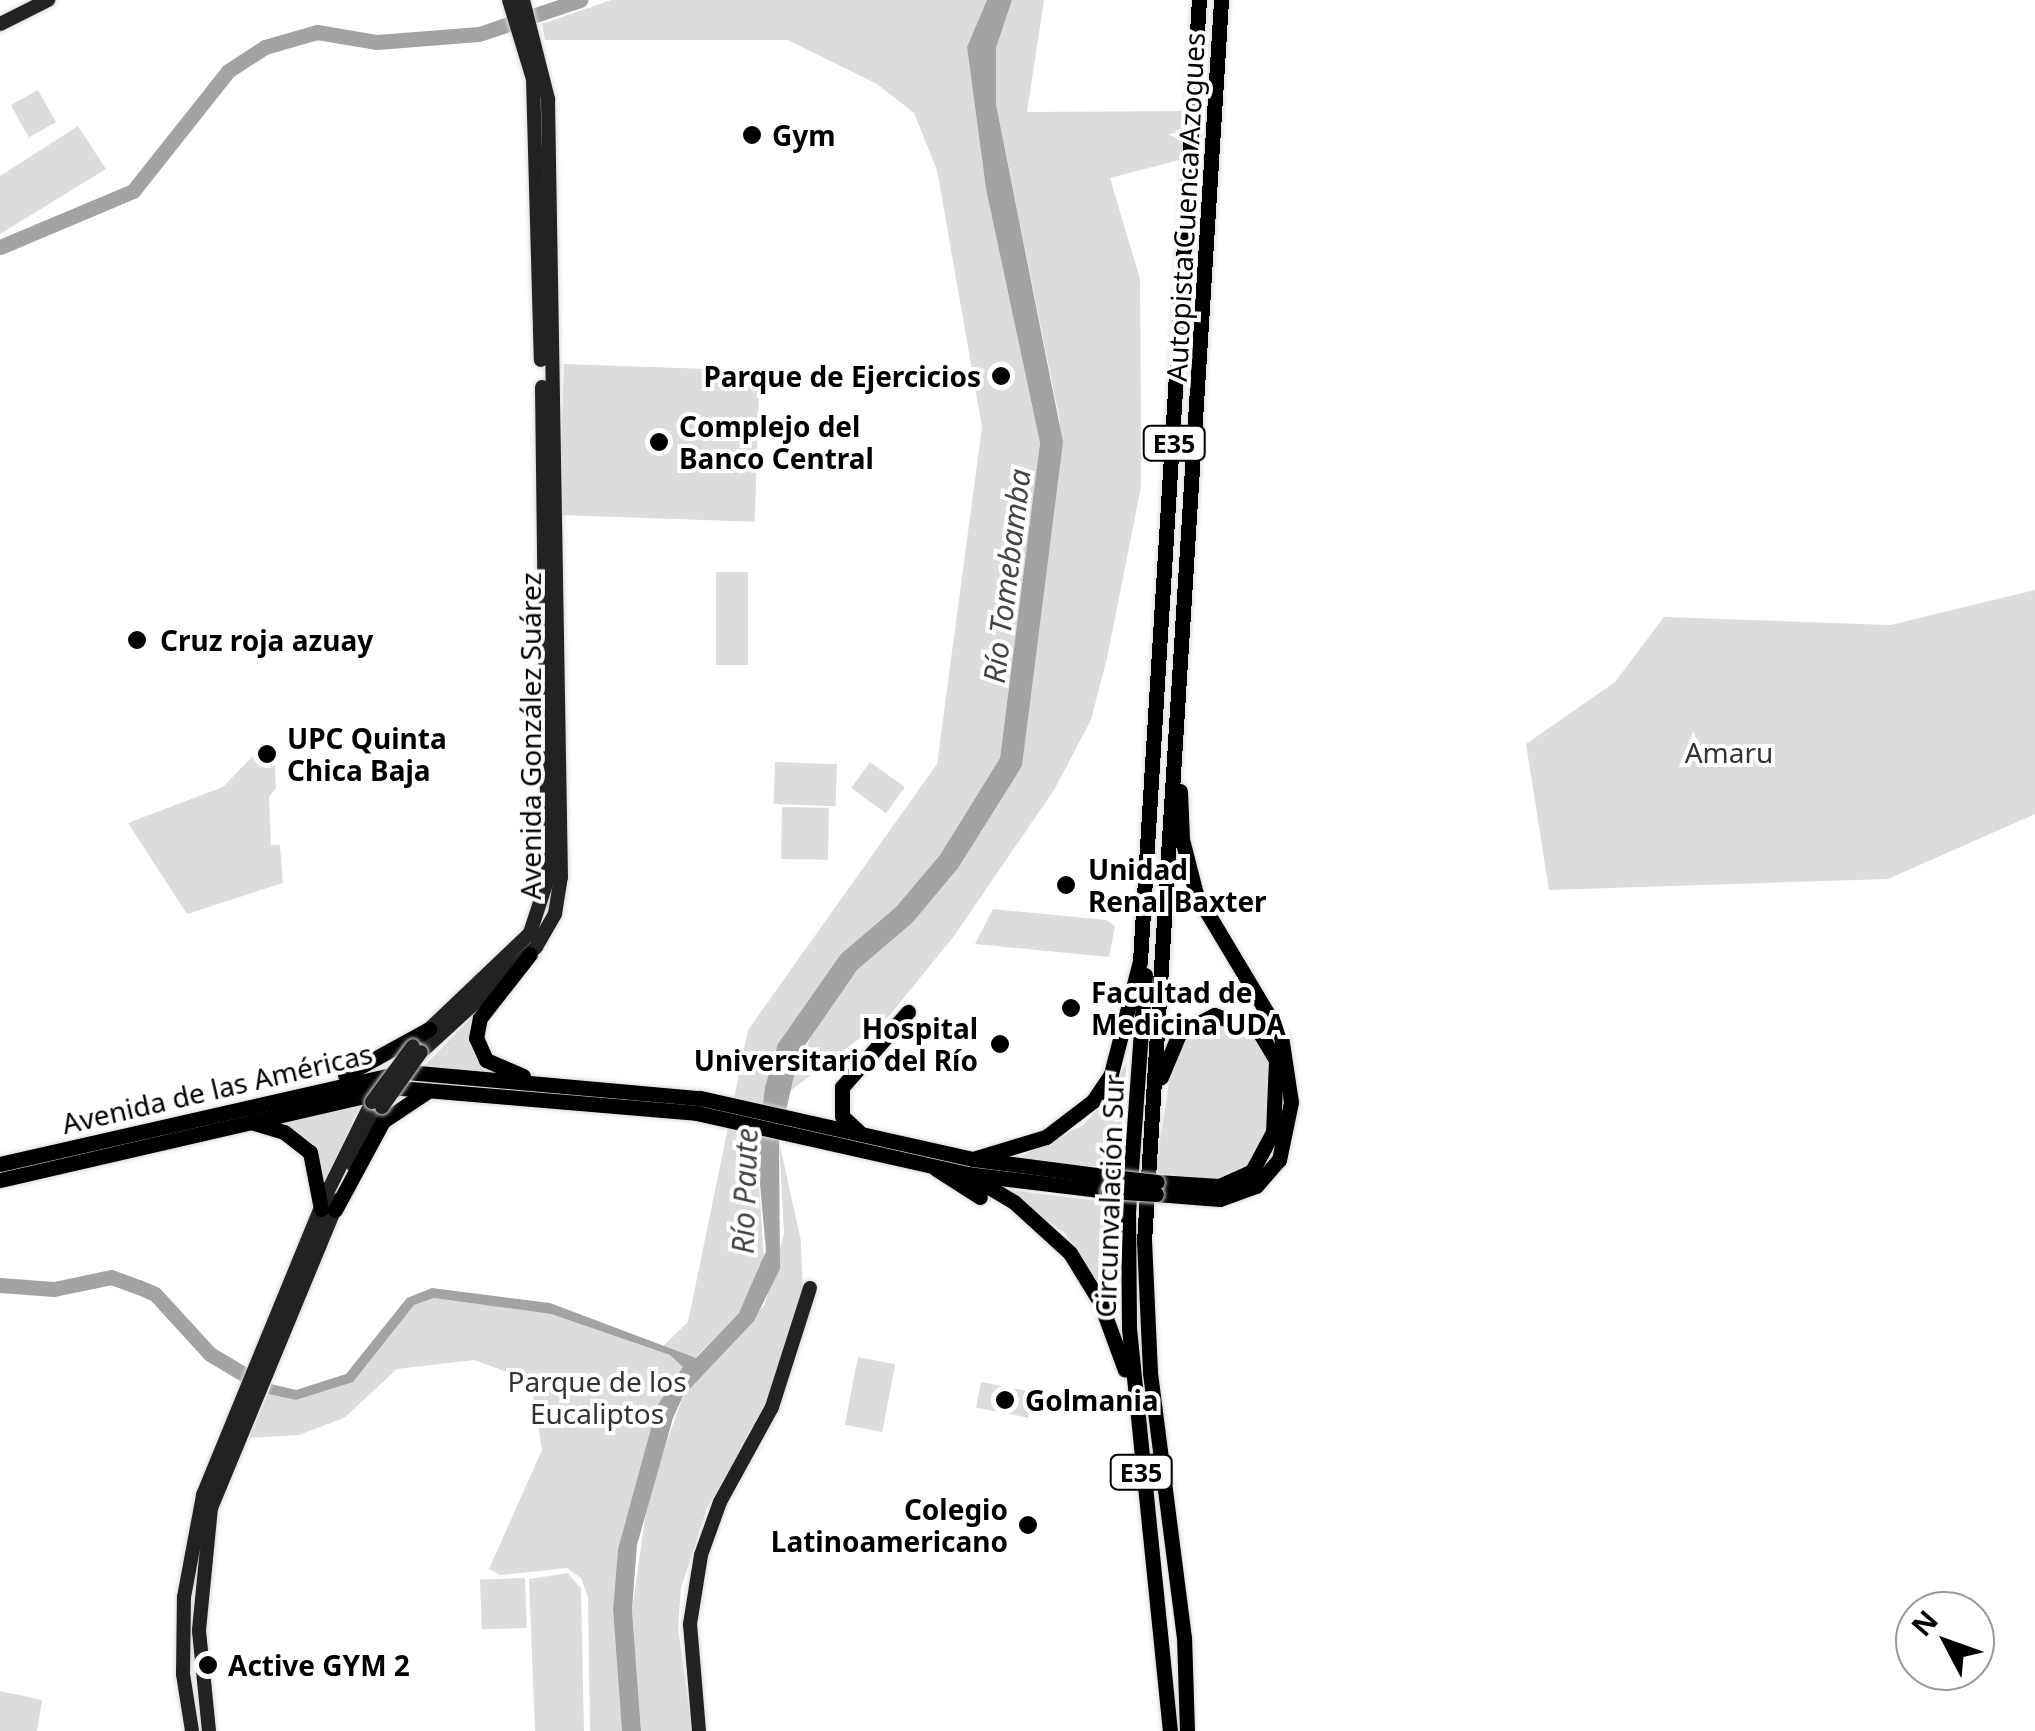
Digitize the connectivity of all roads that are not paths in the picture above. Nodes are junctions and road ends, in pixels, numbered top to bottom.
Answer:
1 (48, 0) edge
2 (509, 0) edge
3 (523, 0) edge
4 (1199, 0) edge
5 (1221, 0) edge
6 (0, 24) edge
7 (530, 40) junction
8 (1179, 741) junction
9 (530, 954) junction
10 (1140, 961) junction
11 (908, 1012) dead end
12 (1157, 1014) joint
13 (429, 1029) junction
14 (417, 1049) junction
15 (541, 1082) junction
16 (314, 1089) junction
17 (435, 1090) junction
18 (699, 1105) junction
19 (1152, 1115) junction
20 (247, 1121) junction
21 (801, 1127) junction
22 (862, 1134) junction
23 (0, 1164) edge
24 (970, 1166) junction
25 (933, 1167) junction
26 (0, 1180) edge
27 (1156, 1188) junction
28 (980, 1196) dead end
29 (328, 1209) junction
30 (810, 1288) dead end
31 (251, 1396) junction
32 (1133, 1396) junction
33 (192, 1731) edge
34 (209, 1731) edge
35 (698, 1731) edge
36 (1170, 1731) edge
37 (1187, 1731) edge

1 - 6 main road
2 - 7 main road, Avenida González Suárez
3 - 7 main road, Avenida González Suárez
4 - 10 main road, Autopista Cuenca Azogues / E35
5 - 8 main road, Autopista Cuenca Azogues / E35
7 - 9 main road, Avenida González Suárez
7 - 13 main road, Avenida González Suárez
8 - 12 main road, Autopista Cuenca Azogues / E35
8 - 27 main road
9 - 14 main road, Avenida González Suárez
9 - 15 main road
10 - 24 main road
10 - 32 main road, Circunvalación Sur / E35
11 - 22 main road
12 - 19 main road, Circunvalación Sur / E35
13 - 14 main road, Avenida González Suárez
13 - 16 main road
14 - 29 main road, Avenida González Suárez, bridge
15 - 16 main road, Avenida de las Américas
15 - 18 main road, Avenida de las Américas
16 - 23 main road, Avenida de las Américas
17 - 18 main road, Avenida de las Américas
17 - 20 main road, Avenida de las Américas
17 - 29 main road
18 - 21 main road, Avenida de las Américas
19 - 27 main road
19 - 37 main road, Circunvalación Sur / E35
20 - 26 main road, Avenida de las Américas
20 - 29 main road
21 - 22 main road, Avenida de las Américas
21 - 25 main road, Avenida de las Américas
22 - 24 main road, Avenida de las Américas
24 - 25 main road, Avenida de las Américas
24 - 27 main road, Avenida de las Américas, bridge
24 - 32 main road
25 - 28 main road
29 - 31 main road, Avenida González Suárez
30 - 35 main road
31 - 33 main road, Avenida González Suárez
31 - 34 main road, Avenida González Suárez
32 - 36 main road, Circunvalación Sur / E35

